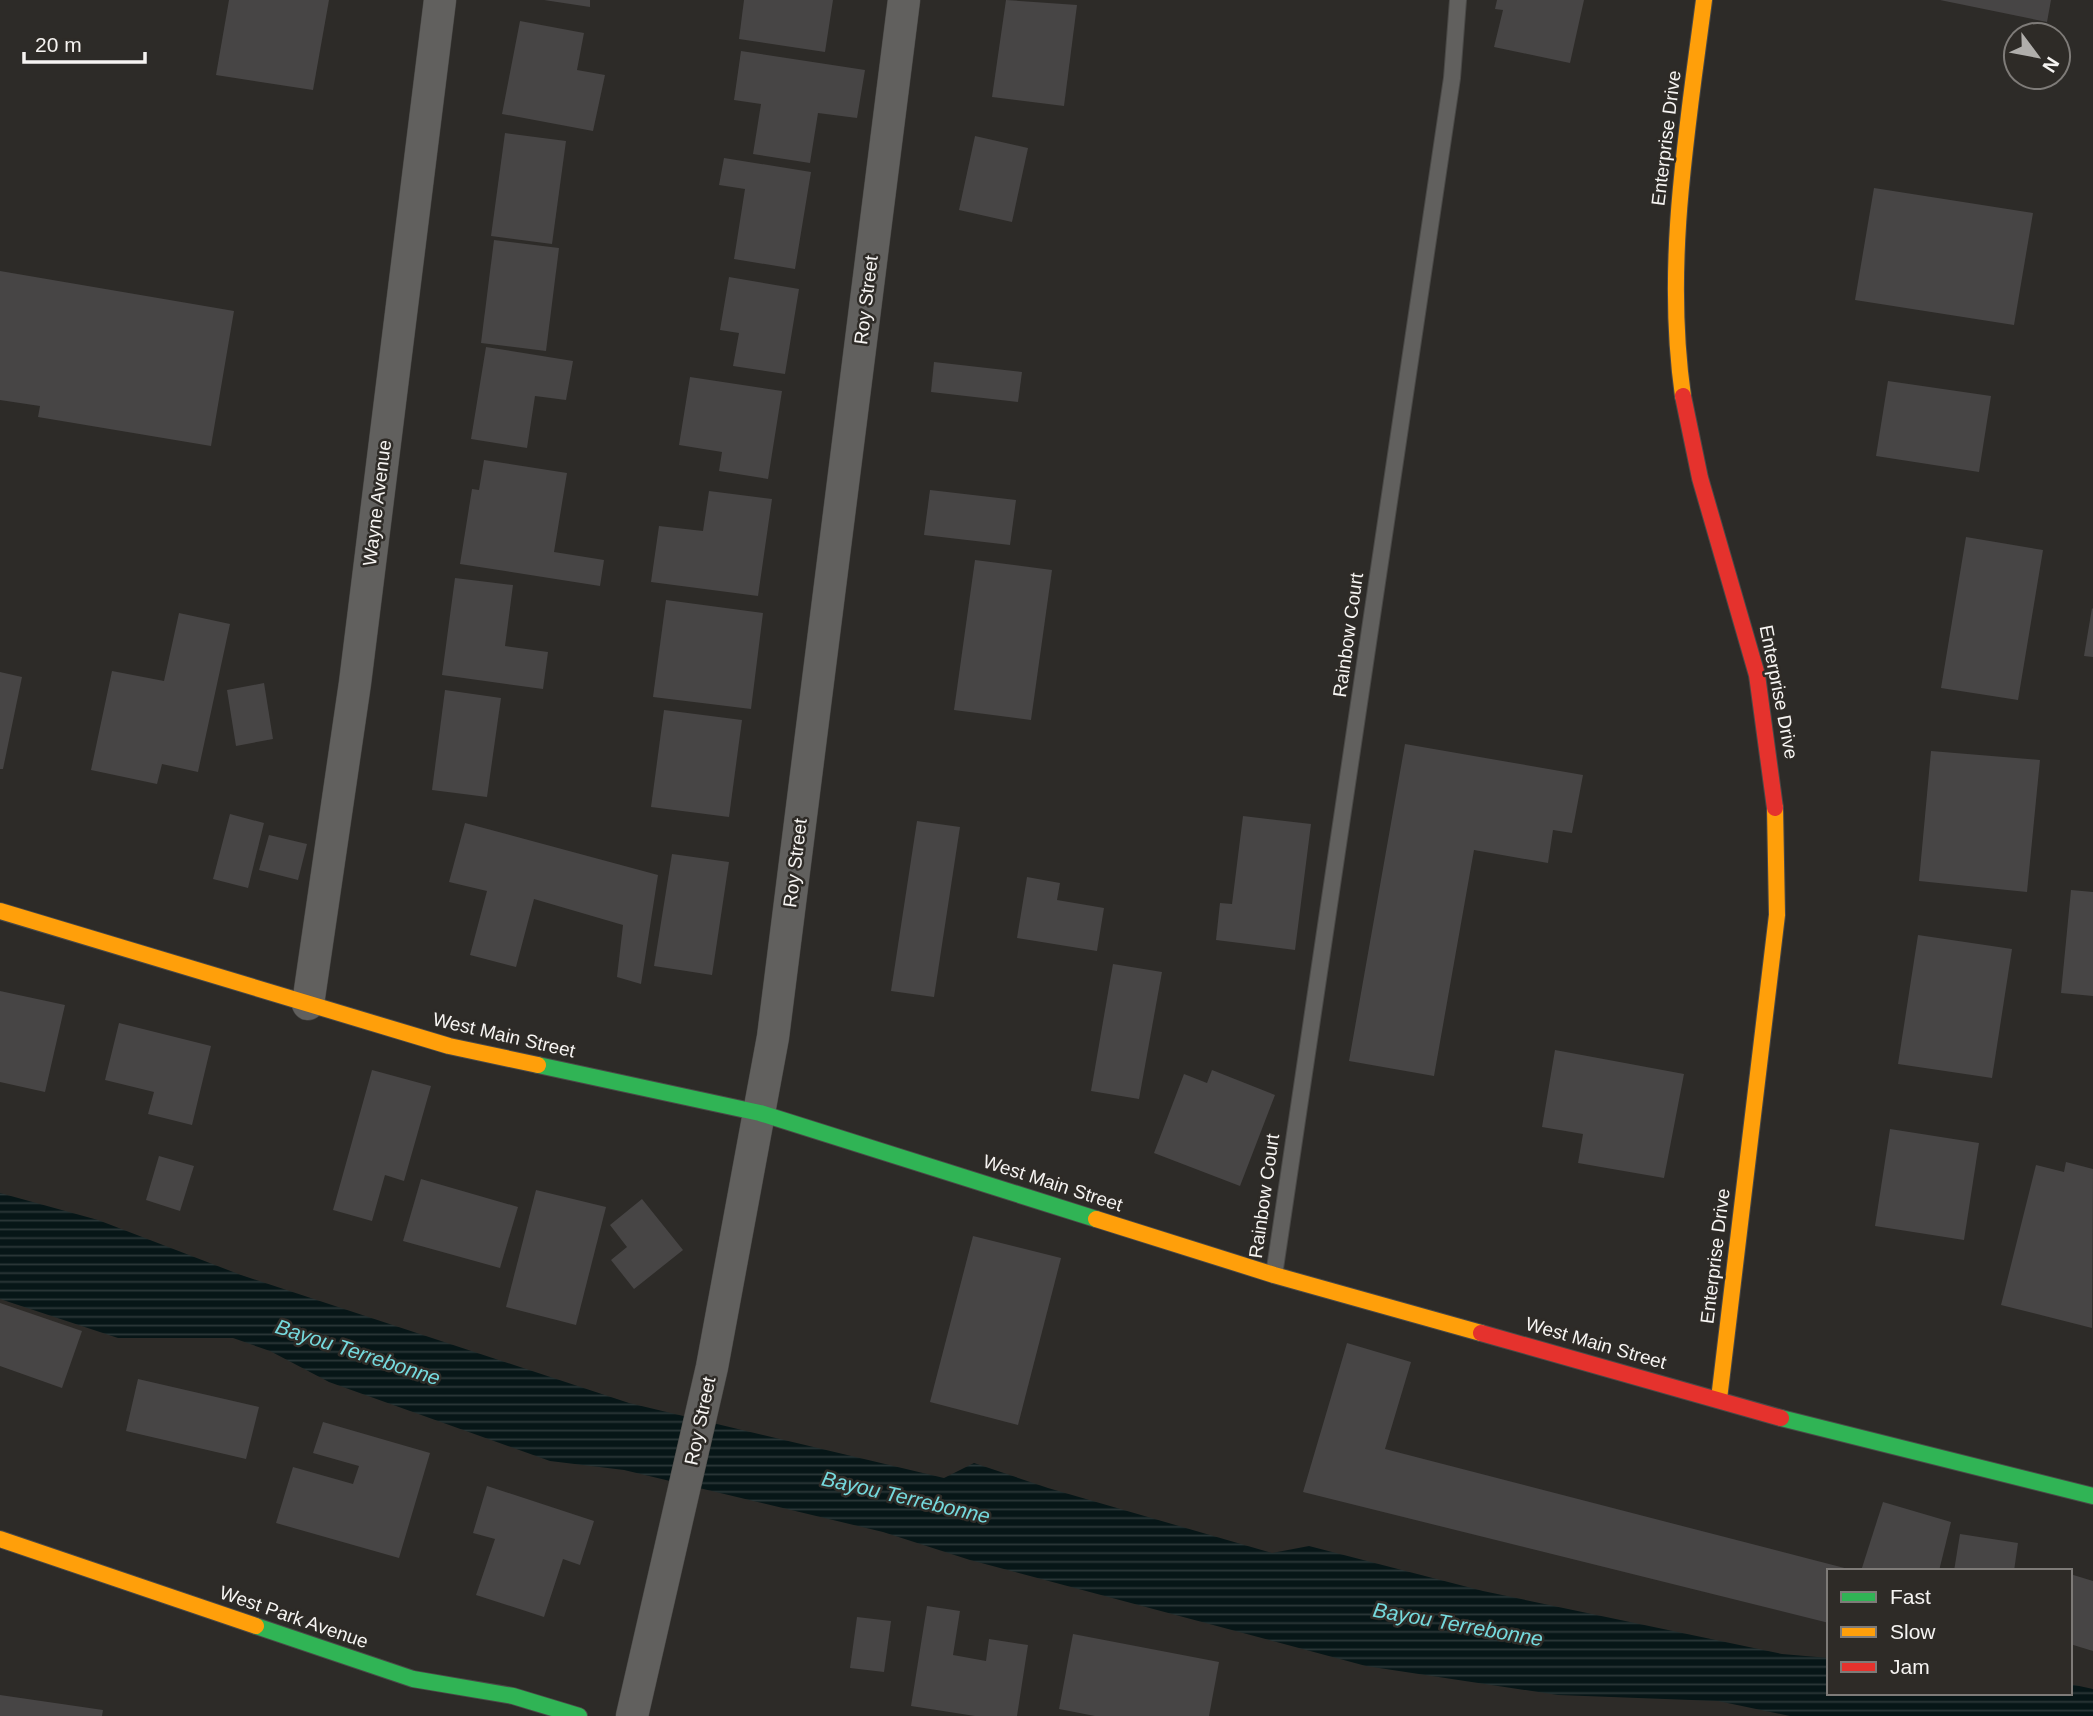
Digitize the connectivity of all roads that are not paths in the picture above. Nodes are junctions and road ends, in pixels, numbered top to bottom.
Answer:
1 (440, 0) edge
2 (904, 0) edge
3 (1458, 0) edge
4 (1704, 0) edge
5 (0, 911) edge
6 (308, 1004) junction
7 (760, 1113) junction
8 (1274, 1275) junction
9 (1719, 1399) junction
10 (2093, 1496) edge
11 (0, 1539) edge
12 (511, 1706) edge
13 (579, 1716) edge
14 (632, 1716) edge

1 - 6 street, Wayne Avenue
2 - 7 street, Roy Street
3 - 8 lane, Rainbow Court
4 - 9 main road, Enterprise Drive
5 - 6 main road, West Main Street
6 - 7 main road, West Main Street
7 - 8 main road, West Main Street
7 - 14 street, Roy Street
8 - 9 main road, West Main Street
9 - 10 main road, West Main Street
11 - 12 main road, West Park Avenue
12 - 13 main road, West Park Avenue

